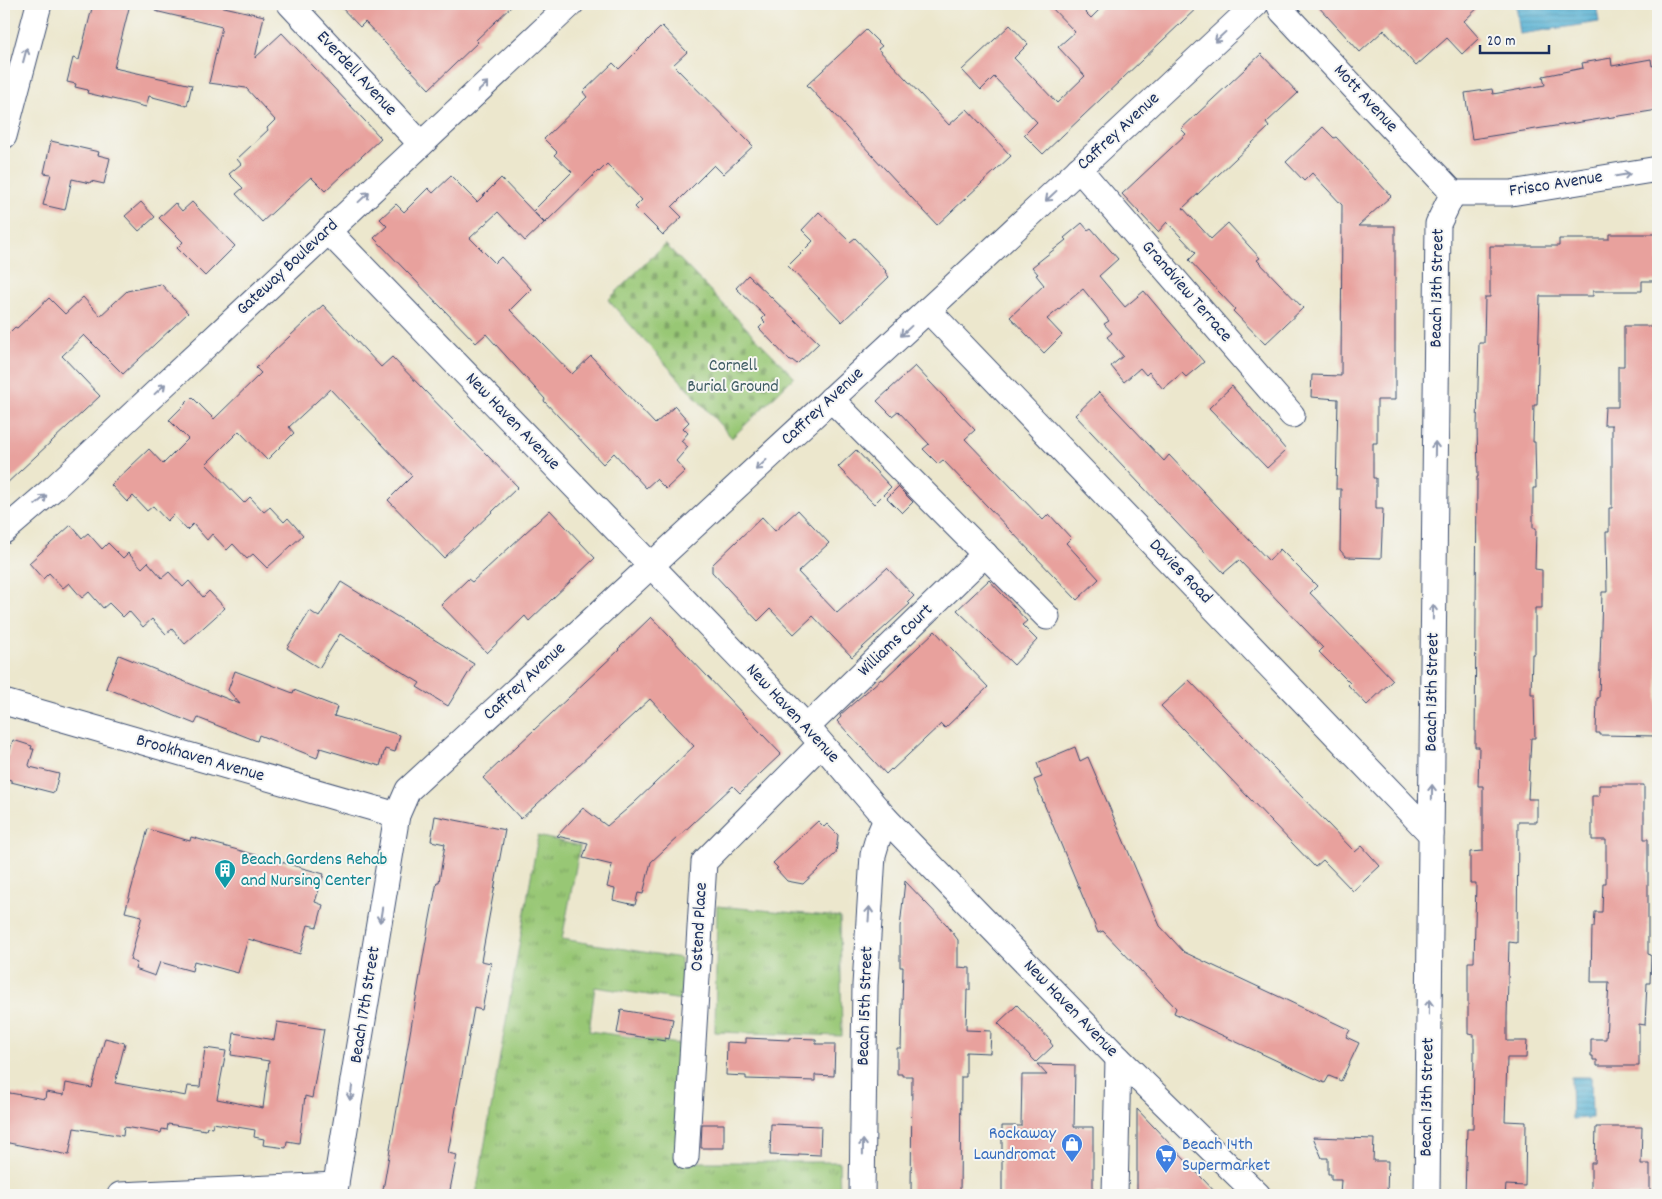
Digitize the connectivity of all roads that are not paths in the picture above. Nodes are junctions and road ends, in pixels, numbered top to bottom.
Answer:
1 (39, 4) edge
2 (290, 4) edge
3 (571, 4) edge
4 (1256, 4) edge
5 (1279, 4) edge
6 (4, 136) edge
7 (421, 144) junction
8 (1079, 169) junction
9 (1658, 169) edge
10 (1453, 193) junction
11 (328, 231) junction
12 (928, 310) junction
13 (831, 399) junction
14 (1292, 415) dead end
15 (4, 531) edge
16 (985, 554) junction
17 (651, 567) junction
18 (1047, 617) dead end
19 (4, 702) edge
20 (814, 736) junction
21 (397, 815) junction
22 (886, 819) junction
23 (1431, 834) junction
24 (1118, 1058) junction
25 (686, 1157) dead end
26 (335, 1190) edge
27 (120, 1195) edge
28 (862, 1195) edge
29 (1115, 1195) edge
30 (1258, 1195) edge
31 (1427, 1195) edge

6 -> 1 street
2 - 7 street, Everdell Avenue
7 -> 3 street, Gateway Boulevard
4 -> 8 street, Caffrey Avenue
5 - 10 street, Mott Avenue
11 -> 7 street, Gateway Boulevard
8 -> 12 street, Caffrey Avenue
8 - 14 street, Grandview Terrace
10 -> 9 street, Frisco Avenue
23 -> 10 street, Beach 13th Street
15 -> 11 street, Gateway Boulevard
11 - 17 street, New Haven Avenue
12 -> 13 street, Caffrey Avenue
12 - 23 street, Davies Road
13 - 16 street
13 -> 17 street, Caffrey Avenue
16 - 18 street
16 - 20 street, Williams Court
17 - 20 street, New Haven Avenue
17 - 21 street, Caffrey Avenue
19 - 21 street, Brookhaven Avenue
20 - 22 street, New Haven Avenue
20 - 25 street, Ostend Place
21 -> 26 street, Beach 17th Street
22 - 24 street, New Haven Avenue
28 -> 22 street, Beach 15th Street
31 -> 23 street, Beach 13th Street
24 - 29 street
24 - 30 street, New Haven Avenue
26 - 27 street

